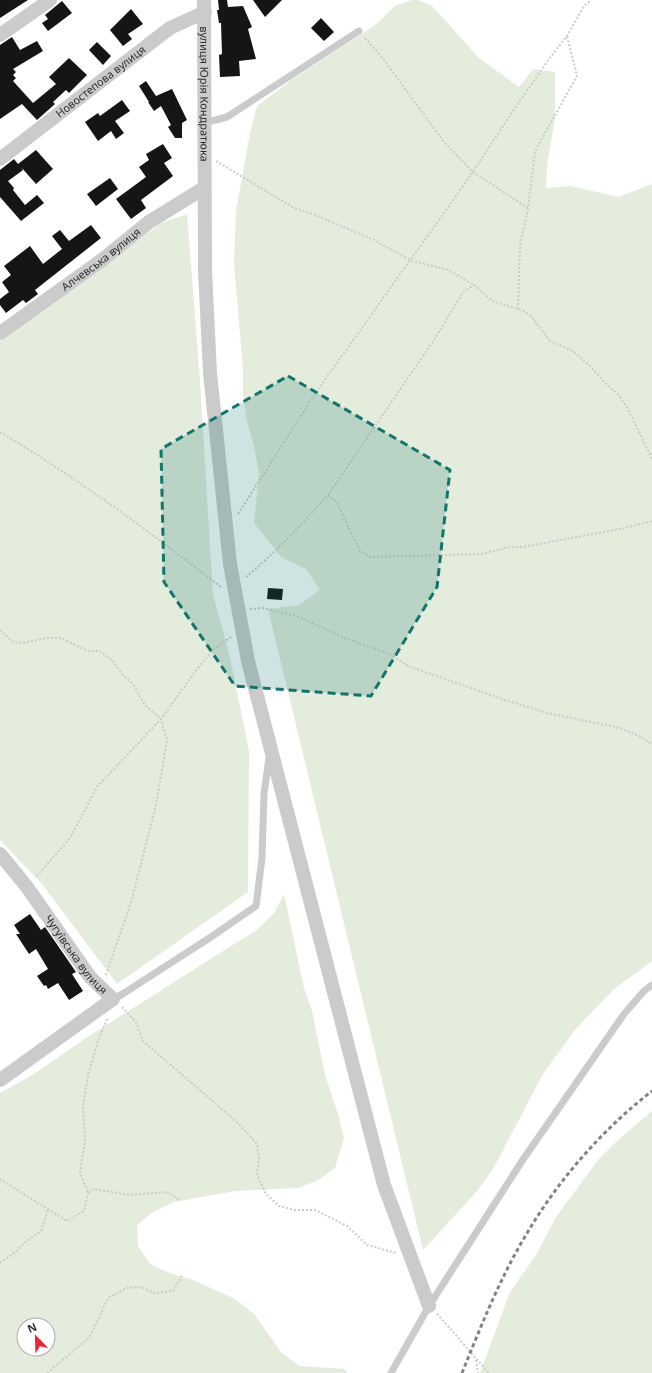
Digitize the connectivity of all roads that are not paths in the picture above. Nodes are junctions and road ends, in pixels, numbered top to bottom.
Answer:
1 (50, 0) edge
2 (204, 6) edge
3 (359, 31) road end
4 (0, 35) edge
5 (204, 124) junction
6 (0, 158) edge
7 (204, 188) junction
8 (0, 333) edge
9 (270, 750) junction
10 (0, 854) edge
11 (652, 985) edge
12 (117, 996) junction
13 (0, 1080) edge
14 (429, 1306) junction
15 (391, 1373) edge

1 - 4 street
2 - 5 street, вулиця Юрія Кондратюка
2 - 6 street, Новостепова вулиця
3 - 5 lane
5 - 7 street, вулиця Юрія Кондратюка
7 - 8 street, Алчевська вулиця
7 - 9 street, вулиця Юрія Кондратюка
9 - 12 lane
9 - 14 street, вулиця Юрія Кондратюка
10 - 12 street, Чугуївська вулиця
11 - 14 lane
12 - 13 street, Чугуївська вулиця
14 - 15 lane

